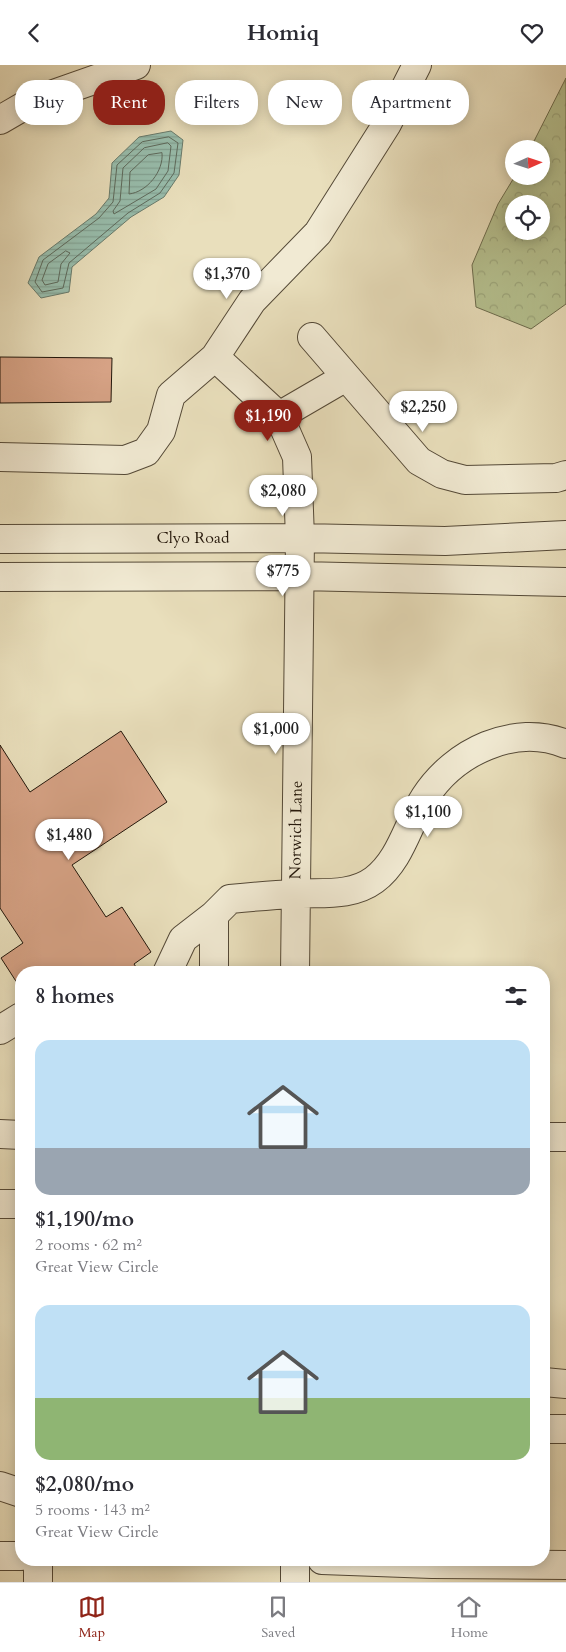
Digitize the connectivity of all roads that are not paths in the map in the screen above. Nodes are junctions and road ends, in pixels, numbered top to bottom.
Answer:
1 (136, 65) edge
2 (417, 65) edge
3 (0, 121) edge
4 (312, 337) dead end
5 (215, 357) junction
6 (346, 377) junction
7 (279, 415) junction
8 (0, 457) edge
9 (566, 475) edge
10 (566, 535) edge
11 (300, 538) junction
12 (0, 539) edge
13 (299, 576) junction
14 (0, 577) edge
15 (566, 582) edge
16 (566, 744) edge
17 (296, 893) junction
18 (214, 915) junction
19 (170, 966) edge
20 (214, 966) edge
21 (295, 966) edge
22 (15, 1021) edge
23 (0, 1030) edge
24 (0, 1135) edge
25 (15, 1135) edge
26 (550, 1137) edge
27 (566, 1137) edge
28 (0, 1204) edge
29 (15, 1204) edge
30 (550, 1383) edge
31 (566, 1384) edge
32 (550, 1429) edge
33 (566, 1429) edge
34 (0, 1487) edge
35 (15, 1491) edge
36 (0, 1556) edge
37 (15, 1556) edge
38 (550, 1565) edge
39 (566, 1565) edge
40 (38, 1566) edge
41 (295, 1566) edge
42 (395, 1566) edge
43 (532, 1566) edge
44 (432, 1569) edge
45 (38, 1582) edge
46 (295, 1582) edge

1 - 3 street
2 - 5 street
4 - 6 street
5 - 7 street
5 - 8 street
6 - 7 street
6 - 9 street
7 - 11 street, Norwich Lane
10 - 11 street, Clyo Road
11 - 12 street, Clyo Road
11 - 13 street, Norwich Lane
13 - 14 street
13 - 15 street
13 - 17 street, Norwich Lane
16 - 17 street
17 - 18 street
17 - 21 street, Norwich Lane
18 - 19 street
18 - 20 street
22 - 23 street
24 - 25 street
26 - 27 street
28 - 29 street
30 - 31 street
32 - 33 street
34 - 35 street
36 - 37 street
38 - 39 street
40 - 45 street
41 - 46 street
42 - 44 street
43 - 44 street

